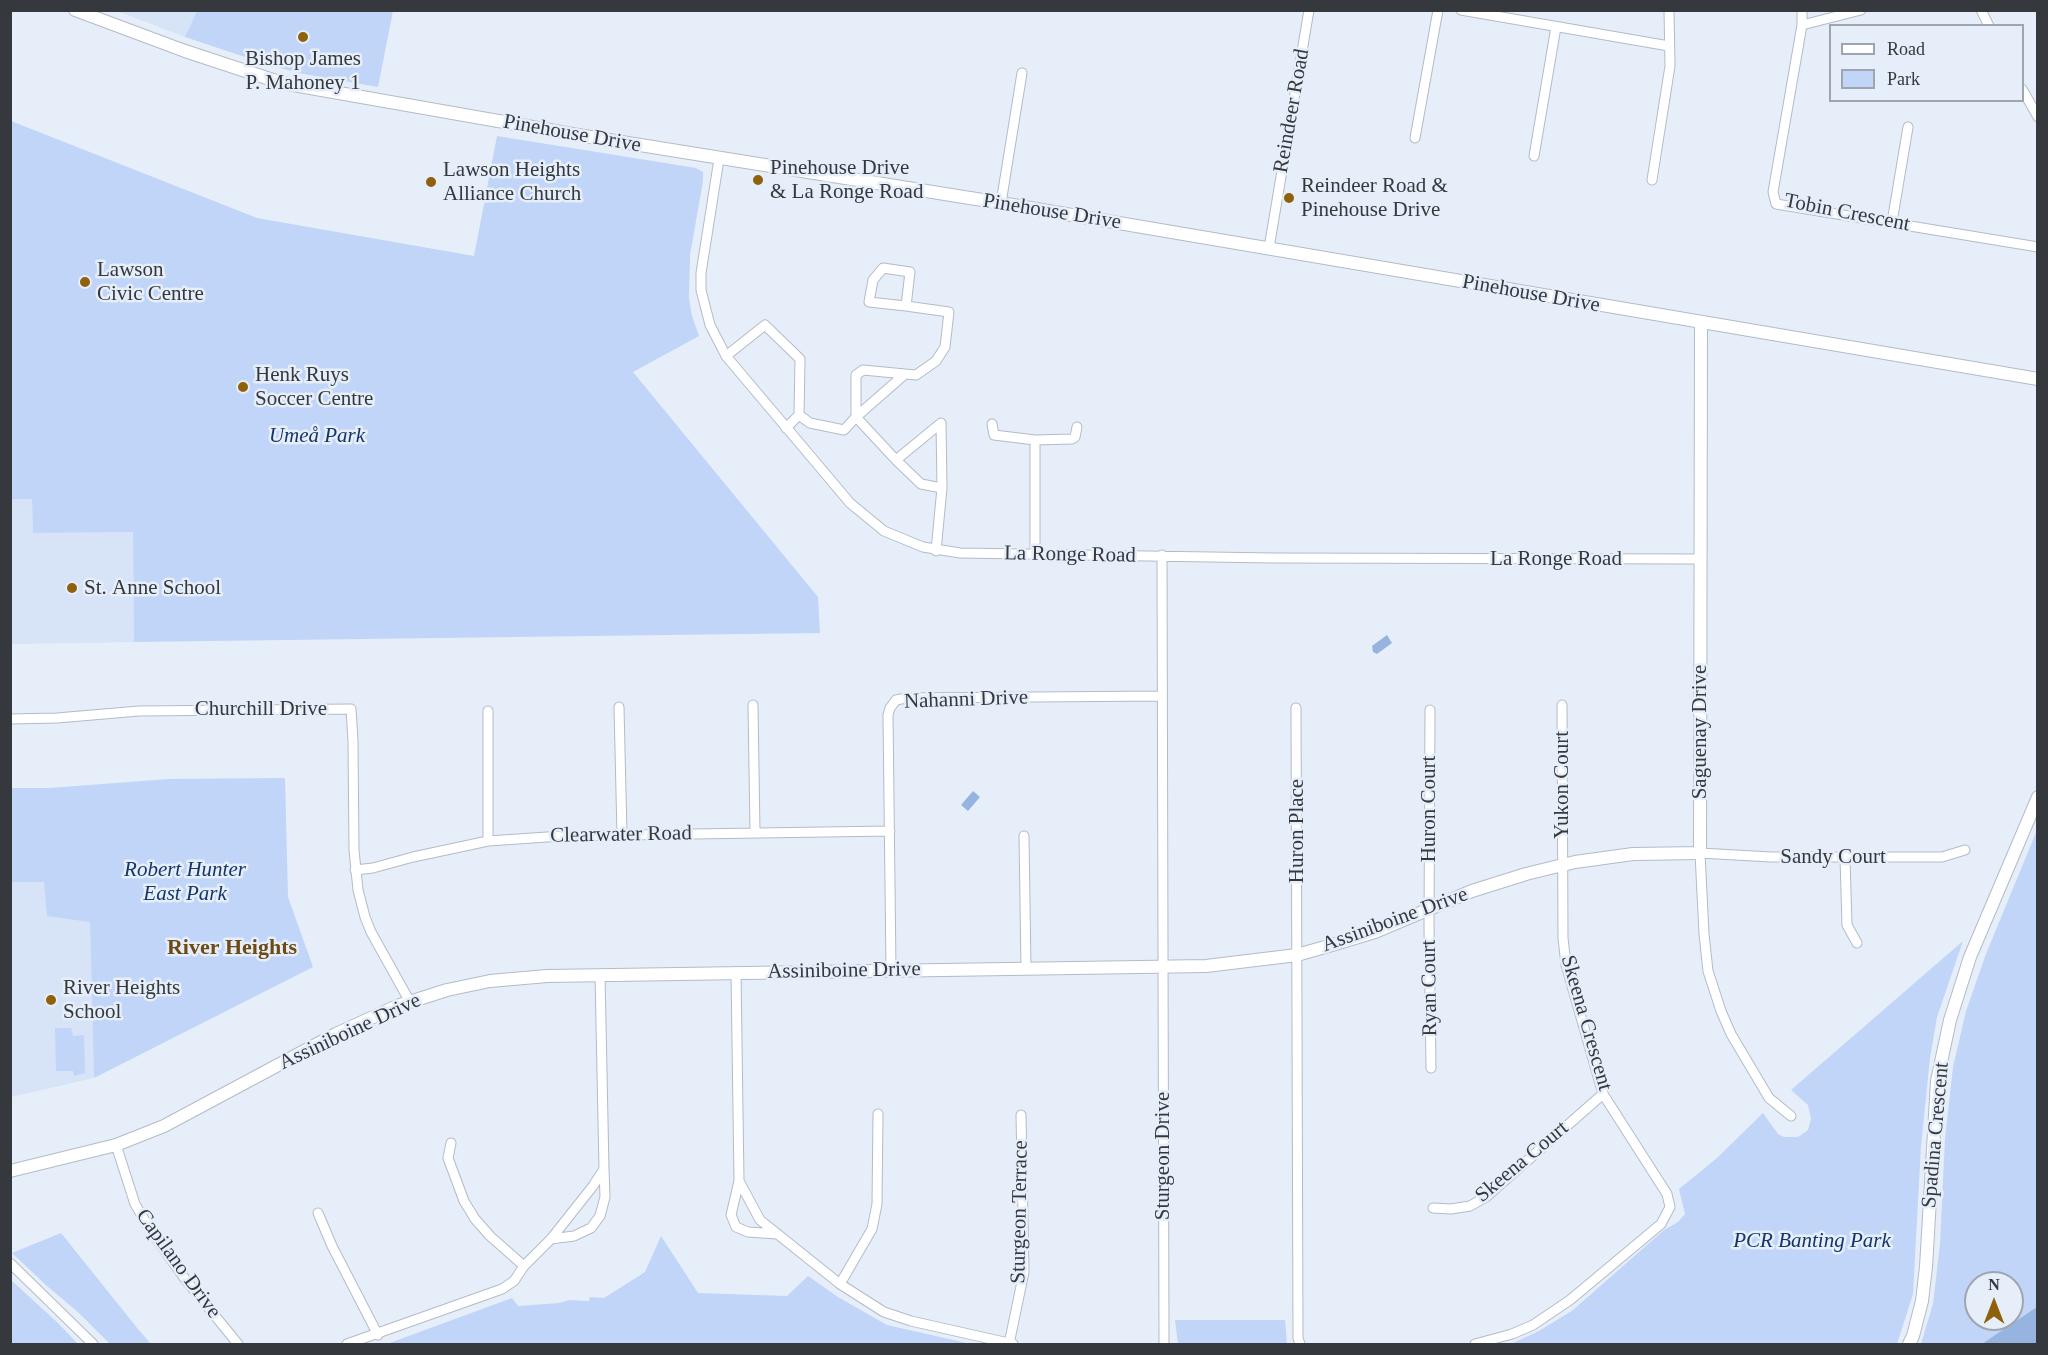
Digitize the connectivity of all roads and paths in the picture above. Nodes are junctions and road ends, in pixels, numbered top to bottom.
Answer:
1 (75, 10) edge
2 (1309, 10) edge
3 (1438, 10) edge
4 (1461, 10) edge
5 (1669, 10) edge
6 (1802, 10) edge
7 (1861, 10) edge
8 (1981, 10) edge
9 (1988, 24) edge
10 (1802, 25) junction
11 (1556, 27) junction
12 (1669, 46) junction
13 (1022, 73) dead end
14 (2024, 92) edge
15 (2037, 117) edge
16 (1908, 127) dead end
17 (1415, 138) dead end
18 (1534, 156) dead end
19 (719, 159) junction
20 (1652, 180) dead end
21 (1001, 203) junction
22 (1892, 222) junction
23 (2037, 247) edge
24 (1269, 248) junction
25 (906, 306) junction
26 (1701, 323) junction
27 (726, 356) junction
28 (905, 374) junction
29 (2037, 379) edge
30 (799, 415) junction
31 (856, 417) junction
32 (992, 424) dead end
33 (1077, 427) dead end
34 (786, 428) junction
35 (1035, 440) junction
36 (896, 460) junction
37 (942, 488) junction
38 (936, 551) junction
39 (1035, 554) junction
40 (1162, 555) junction
41 (1700, 559) junction
42 (1162, 696) junction
43 (753, 705) dead end
44 (1562, 705) dead end
45 (620, 707) dead end
46 (1296, 708) dead end
47 (1430, 710) dead end
48 (488, 711) dead end
49 (10, 719) edge
50 (2037, 797) edge
51 (890, 831) junction
52 (755, 832) junction
53 (622, 835) junction
54 (1024, 836) dead end
55 (488, 841) junction
56 (1965, 850) dead end
57 (1700, 853) junction
58 (1845, 858) junction
59 (1563, 865) junction
60 (355, 870) junction
61 (1429, 909) junction
62 (1857, 943) dead end
63 (1297, 955) junction
64 (1163, 967) junction
65 (1026, 968) junction
66 (891, 970) junction
67 (736, 972) junction
68 (600, 975) junction
69 (410, 1002) junction
70 (1431, 1068) dead end
71 (1604, 1094) junction
72 (878, 1114) dead end
73 (1021, 1114) dead end
74 (1791, 1116) dead end
75 (451, 1143) dead end
76 (116, 1145) junction
77 (604, 1169) junction
78 (10, 1171) edge
79 (739, 1181) junction
80 (1433, 1208) dead end
81 (318, 1213) dead end
82 (777, 1234) junction
83 (551, 1239) junction
84 (10, 1263) edge
85 (524, 1266) junction
86 (840, 1284) junction
87 (378, 1335) junction
88 (93, 1344) edge
89 (238, 1344) edge
90 (347, 1344) edge
91 (1011, 1344) edge
92 (1164, 1344) edge
93 (1300, 1344) edge
94 (1475, 1344) edge
95 (1909, 1344) edge

1 - 19 street, Pinehouse Drive
2 - 24 street, Reindeer Road
3 - 17 street
4 - 11 street
5 - 12 street
6 - 10 street, Tobin Crescent
7 - 10 street
8 - 9 street
10 - 22 street, Tobin Crescent
11 - 12 street
11 - 18 street
12 - 20 street
13 - 21 street
14 - 15 street
16 - 22 street
19 - 21 street, Pinehouse Drive
19 - 27 street, La Ronge Road
21 - 24 street, Pinehouse Drive
22 - 23 street, Tobin Crescent
24 - 26 street, Pinehouse Drive
25 - 25 street
25 - 28 street
26 - 29 street, Pinehouse Drive
26 - 41 street, Saguenay Drive
27 - 30 street
27 - 34 street, La Ronge Road
28 - 31 street
28 - 31 street
30 - 31 street
30 - 34 street
31 - 36 street
32 - 35 street
33 - 35 street
34 - 38 street, La Ronge Road
35 - 39 street
36 - 37 street
36 - 37 street
37 - 38 street
38 - 39 street, La Ronge Road
39 - 40 street, La Ronge Road
40 - 41 street, La Ronge Road
40 - 42 street
41 - 57 street, Saguenay Drive
42 - 51 street, Nahanni Drive
42 - 64 street
43 - 52 street
44 - 59 street, Yukon Court
45 - 53 street
46 - 63 street, Huron Place
47 - 61 street, Huron Court
48 - 55 street
49 - 60 street, Churchill Drive
50 - 95 street, Spadina Crescent
51 - 52 street, Clearwater Road
51 - 66 street, Nahanni Drive
52 - 53 street, Clearwater Road
53 - 55 street, Clearwater Road
54 - 65 street
55 - 60 street, Clearwater Road
56 - 58 street, Sandy Court
57 - 58 street, Sandy Court
57 - 59 street, Assiniboine Drive
57 - 74 street, Saguenay Drive
58 - 62 street
59 - 61 street, Assiniboine Drive
59 - 71 street, Skeena Crescent
60 - 69 street, Churchill Drive
61 - 63 street, Assiniboine Drive
61 - 70 street, Ryan Court
63 - 64 street, Assiniboine Drive
63 - 93 street
64 - 65 street, Assiniboine Drive
64 - 92 street, Sturgeon Drive
65 - 66 street, Assiniboine Drive
66 - 67 street, Assiniboine Drive
67 - 68 street, Assiniboine Drive
67 - 79 street
68 - 69 street, Assiniboine Drive
68 - 77 street
69 - 76 street, Assiniboine Drive
71 - 80 street, Skeena Court
71 - 94 street, Skeena Crescent
72 - 86 street
73 - 91 street, Sturgeon Terrace
75 - 85 street
76 - 78 street, Assiniboine Drive
76 - 89 street, Capilano Drive
77 - 83 street
77 - 83 street
79 - 82 street
79 - 82 street
81 - 87 street
82 - 86 street
83 - 85 street
84 - 88 street
85 - 87 street
86 - 91 street
87 - 90 street

